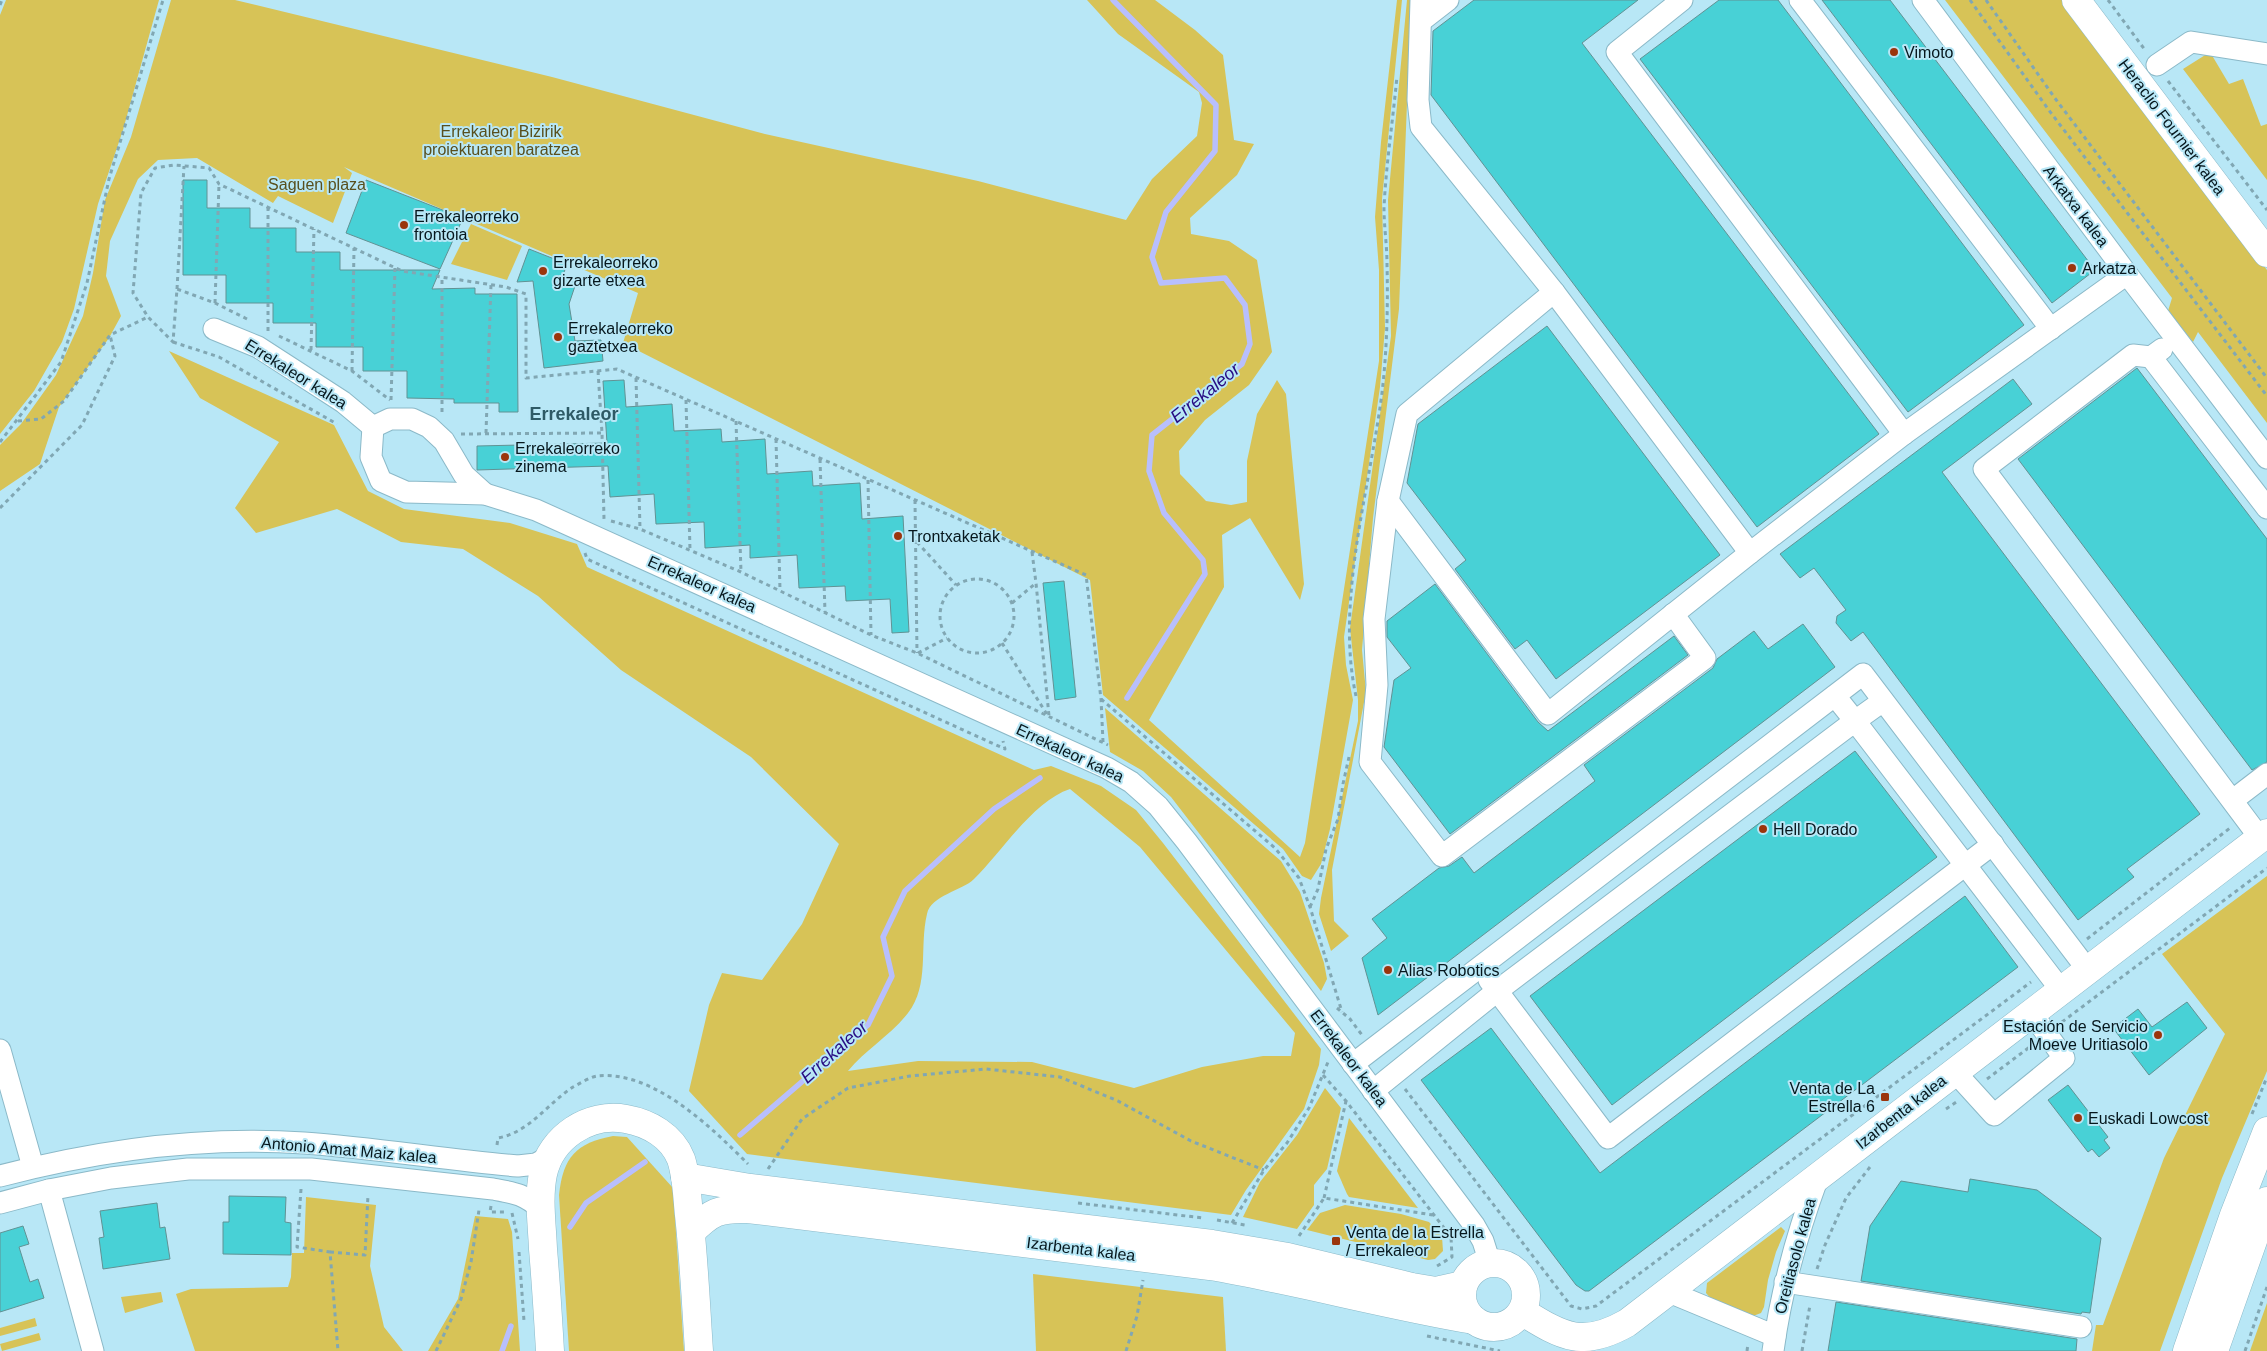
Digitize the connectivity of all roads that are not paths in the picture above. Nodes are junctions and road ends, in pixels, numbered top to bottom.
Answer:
1 (1421, 0) edge
2 (1448, 0) edge
3 (1682, 0) edge
4 (1800, 0) edge
5 (1923, 0) edge
6 (2076, 0) edge
7 (1421, 21) junction
8 (2267, 54) edge
9 (2157, 65) road end
10 (2267, 253) edge
11 (2127, 274) junction
12 (1554, 292) junction
13 (2051, 329) junction
14 (214, 330) dead end
15 (2176, 338) junction
16 (2150, 357) junction
17 (373, 427) junction
18 (1904, 434) junction
19 (2267, 458) edge
20 (485, 494) junction
21 (1388, 501) junction
22 (2267, 508) edge
23 (1750, 553) junction
24 (1673, 614) junction
25 (1835, 696) junction
26 (1883, 701) junction
27 (1855, 722) junction
28 (2267, 774) edge
29 (2251, 822) edge
30 (1993, 844) junction
31 (1965, 864) junction
32 (2080, 960) junction
33 (1478, 968) junction
34 (2054, 980) junction
35 (1498, 991) junction
36 (2031, 1012) junction
37 (0, 1050) edge
38 (1353, 1064) junction
39 (1954, 1071) junction
40 (1374, 1091) junction
41 (2267, 1131) edge
42 (549, 1157) junction
43 (32, 1168) junction
44 (0, 1176) edge
45 (685, 1177) junction
46 (1818, 1177) junction
47 (48, 1190) junction
48 (2267, 1201) edge
49 (0, 1203) edge
50 (541, 1209) junction
51 (691, 1232) junction
52 (1490, 1263) junction
53 (1785, 1282) junction
54 (1463, 1285) junction
55 (1669, 1292) junction
56 (1523, 1312) junction
57 (1474, 1320) junction
58 (2081, 1326) dead end
59 (1774, 1343) edge
60 (93, 1351) edge
61 (550, 1351) edge
62 (699, 1351) edge
63 (2187, 1351) edge
64 (2214, 1351) edge

1 - 7 street
2 - 7 street
3 - 18 street
4 - 13 street
5 - 11 street, Arkatxa kalea
6 - 10 main road, Heraclio Fournier kalea
7 - 12 street
8 - 9 street
11 - 13 street
11 - 15 street, Arkatxa kalea
12 - 21 street
12 - 23 street
13 - 18 street
14 - 17 street, Errekaleor kalea
15 - 16 street
15 - 19 street, Arkatxa kalea
16 - 22 street
16 - 29 street
17 - 20 street, Errekaleor kalea
17 - 20 street, Errekaleor kalea
18 - 23 street
20 - 38 street, Errekaleor kalea
21 - 24 street
21 - 24 street
23 - 24 street
25 - 26 street
25 - 27 street
25 - 33 street
26 - 27 street
26 - 30 street
27 - 31 street
27 - 35 street
28 - 29 street
29 - 32 main road, Izarbenta kalea
30 - 31 street
30 - 32 street
31 - 34 street
31 - 35 street
32 - 34 main road, Izarbenta kalea
33 - 35 street
33 - 38 street
34 - 36 main road, Izarbenta kalea
35 - 40 street
36 - 39 main road, Izarbenta kalea
36 - 39 street
37 - 43 street
38 - 40 street, Errekaleor kalea
39 - 46 main road, Izarbenta kalea
40 - 52 street, Errekaleor kalea
41 - 63 main road
42 - 43 street, Antonio Amat Maiz kalea
42 - 45 main road
42 - 50 main road
43 - 44 street, Antonio Amat Maiz kalea
45 - 51 main road
45 - 54 main road, Izarbenta kalea
46 - 53 street, Oreitiasolo kalea
46 - 55 main road, Izarbenta kalea
47 - 49 street, Antonio Amat Maiz kalea
47 - 50 street, Antonio Amat Maiz kalea
47 - 60 street
48 - 64 main road
50 - 61 main road
51 - 57 main road, Izarbenta kalea
51 - 62 main road
52 - 54 main road
52 - 56 main road
53 - 58 street
53 - 59 street, Oreitiasolo kalea
54 - 57 main road
55 - 56 main road, Izarbenta kalea
55 - 59 street, Oreitiasolo kalea
56 - 57 main road

